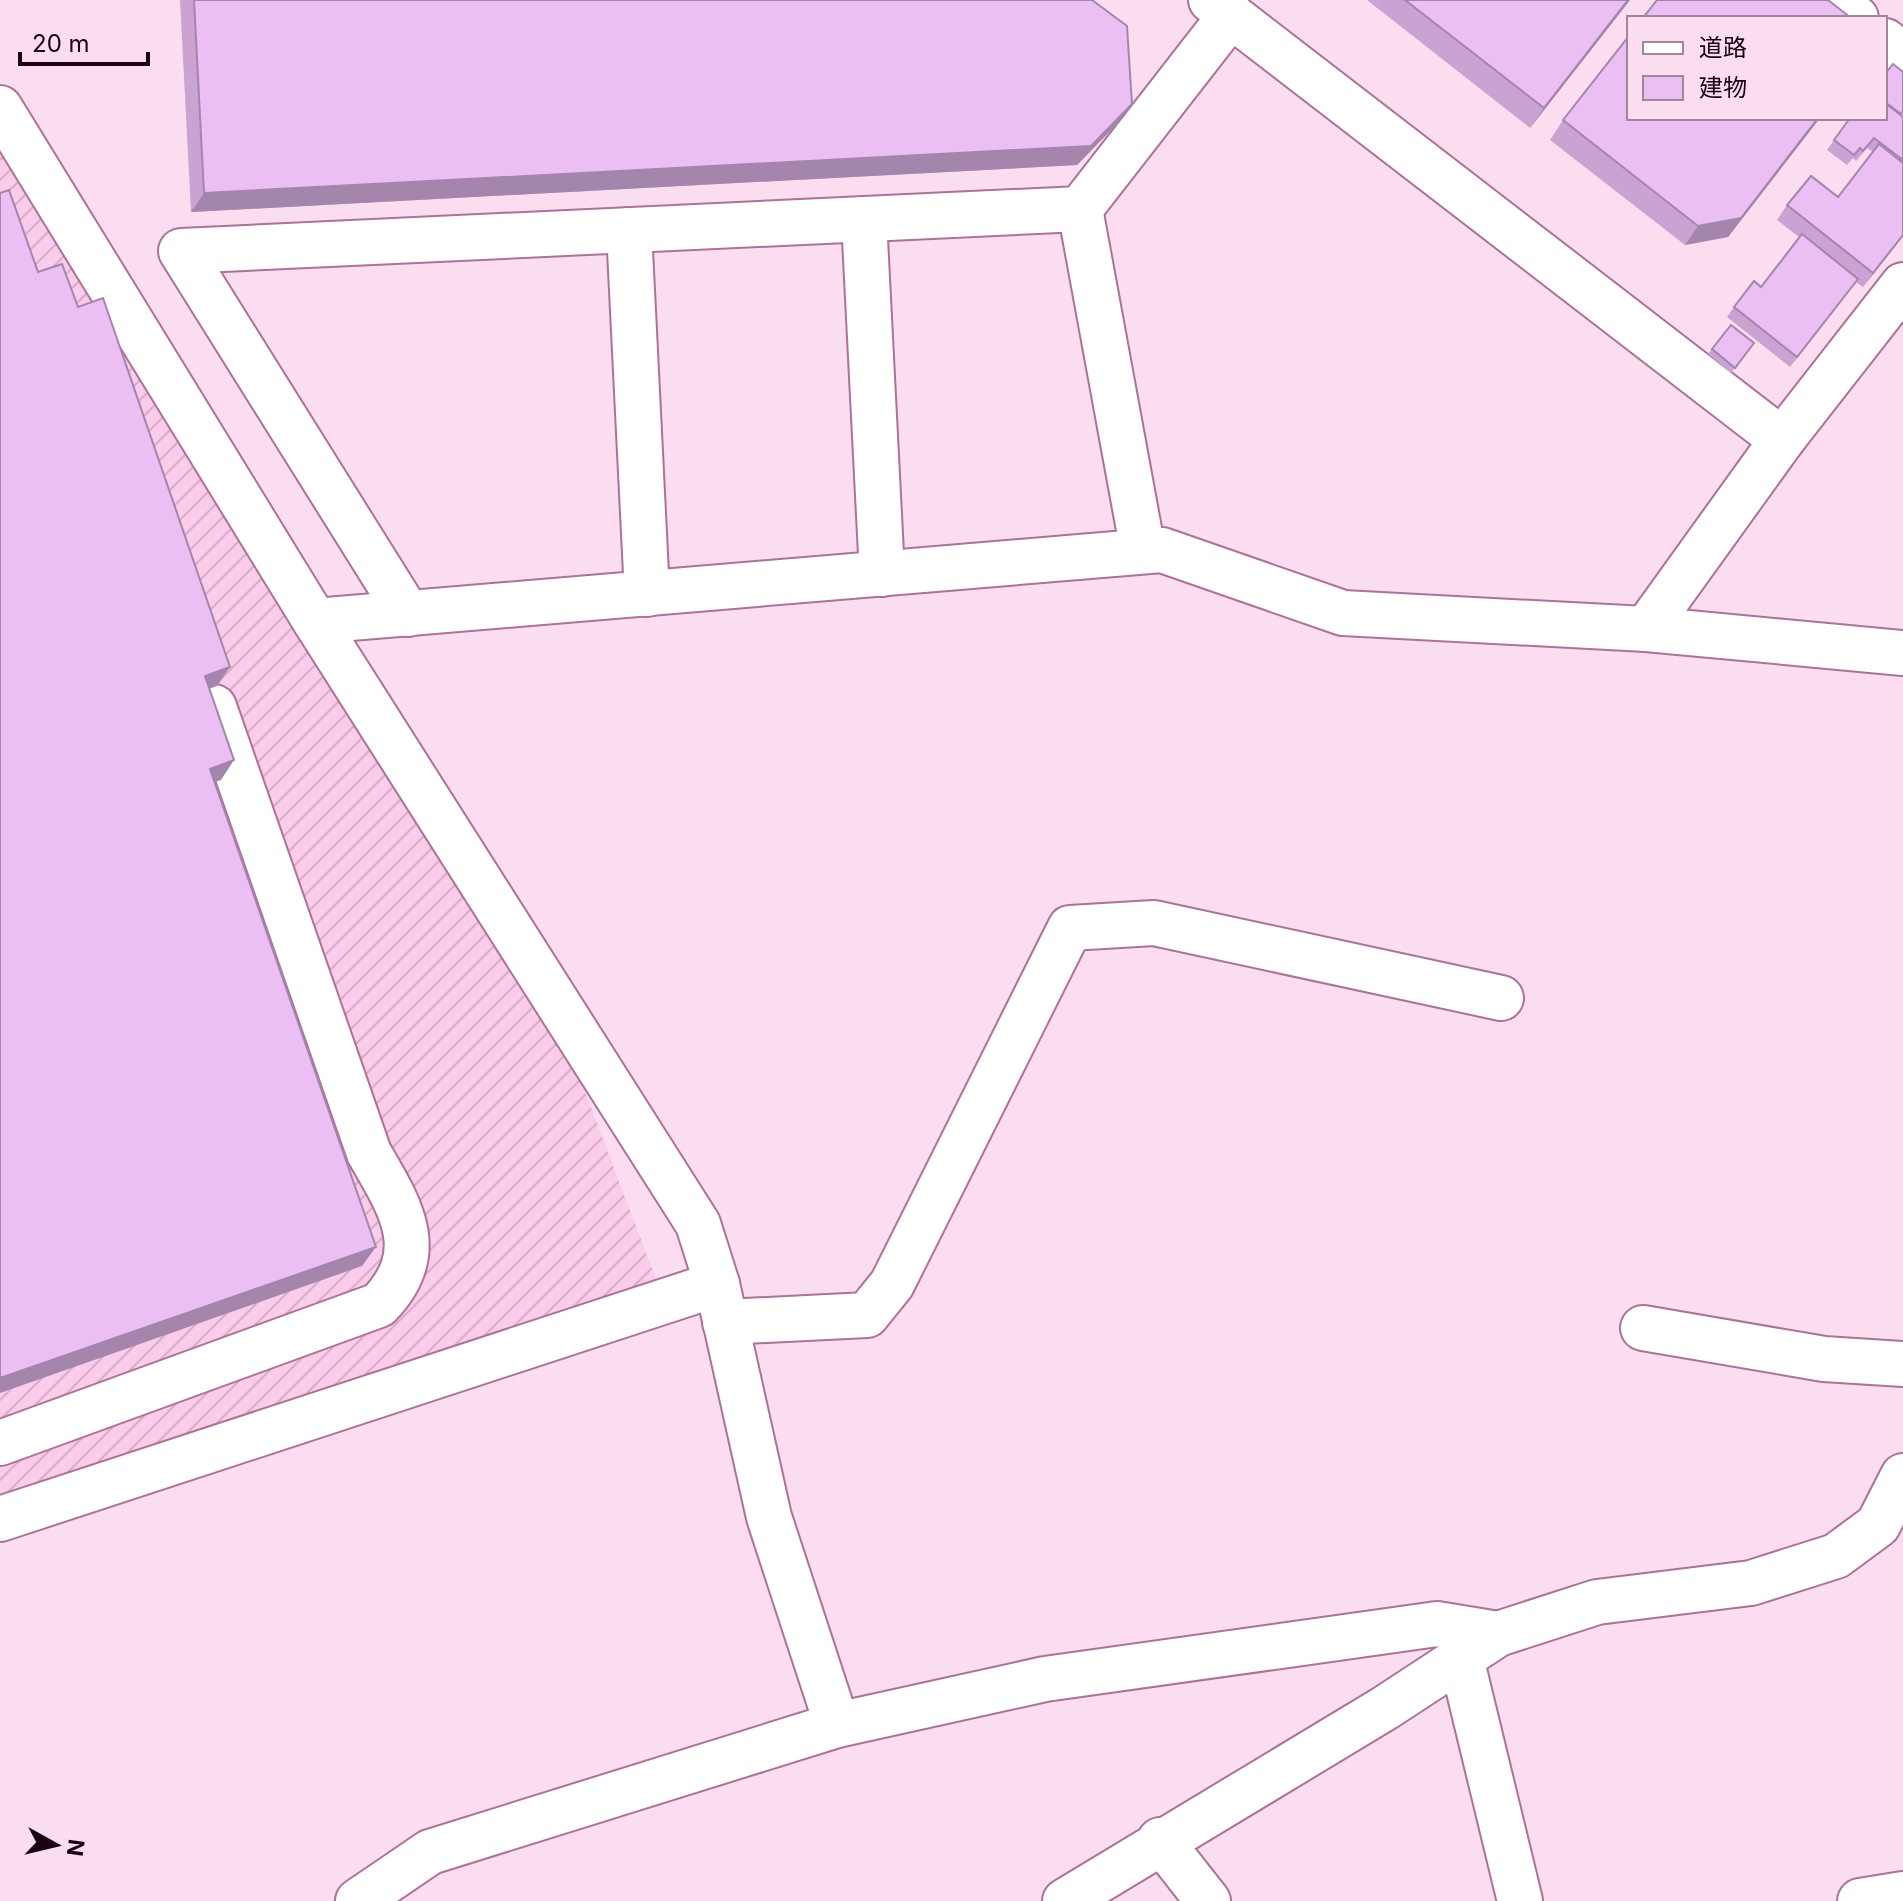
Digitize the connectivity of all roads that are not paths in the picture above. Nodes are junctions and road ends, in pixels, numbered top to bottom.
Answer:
1 (1834, 0) edge
2 (1221, 8) edge
3 (1854, 16) edge
4 (1887, 43) edge
5 (1903, 56) edge
6 (0, 108) edge
7 (1080, 209) junction
8 (864, 219) junction
9 (629, 230) junction
10 (1903, 285) edge
11 (1782, 440) junction
12 (1143, 551) junction
13 (882, 574) junction
14 (647, 594) junction
15 (408, 614) junction
16 (315, 621) junction
17 (1646, 629) junction
18 (1903, 653) edge
19 (213, 703) edge
20 (1501, 998) dead end
21 (721, 1303) junction
22 (1643, 1328) dead end
23 (1903, 1364) edge
24 (0, 1443) edge
25 (1903, 1476) edge
26 (0, 1519) edge
27 (1890, 1527) edge
28 (1498, 1634) junction
29 (1461, 1658) junction
30 (837, 1725) junction
31 (1160, 1840) junction
32 (1903, 1894) edge
33 (358, 1901) edge
34 (1065, 1901) edge
35 (1208, 1901) edge
36 (1520, 1901) edge
37 (1860, 1901) edge

1 - 3 street
2 - 7 street
2 - 11 street
4 - 5 street
6 - 16 street
7 - 8 street
7 - 12 street
8 - 9 street
8 - 13 street
9 - 14 street
9 - 15 street
10 - 11 street
11 - 17 street
12 - 13 street
12 - 17 street
13 - 14 street
14 - 15 street
15 - 16 street
16 - 21 street
17 - 18 street
19 - 24 street
20 - 21 street
21 - 26 street
21 - 30 street
22 - 23 street
25 - 27 street
27 - 28 street
28 - 29 street
28 - 30 street
29 - 31 street
29 - 36 street
30 - 33 street
31 - 34 street
31 - 35 street
32 - 37 street

